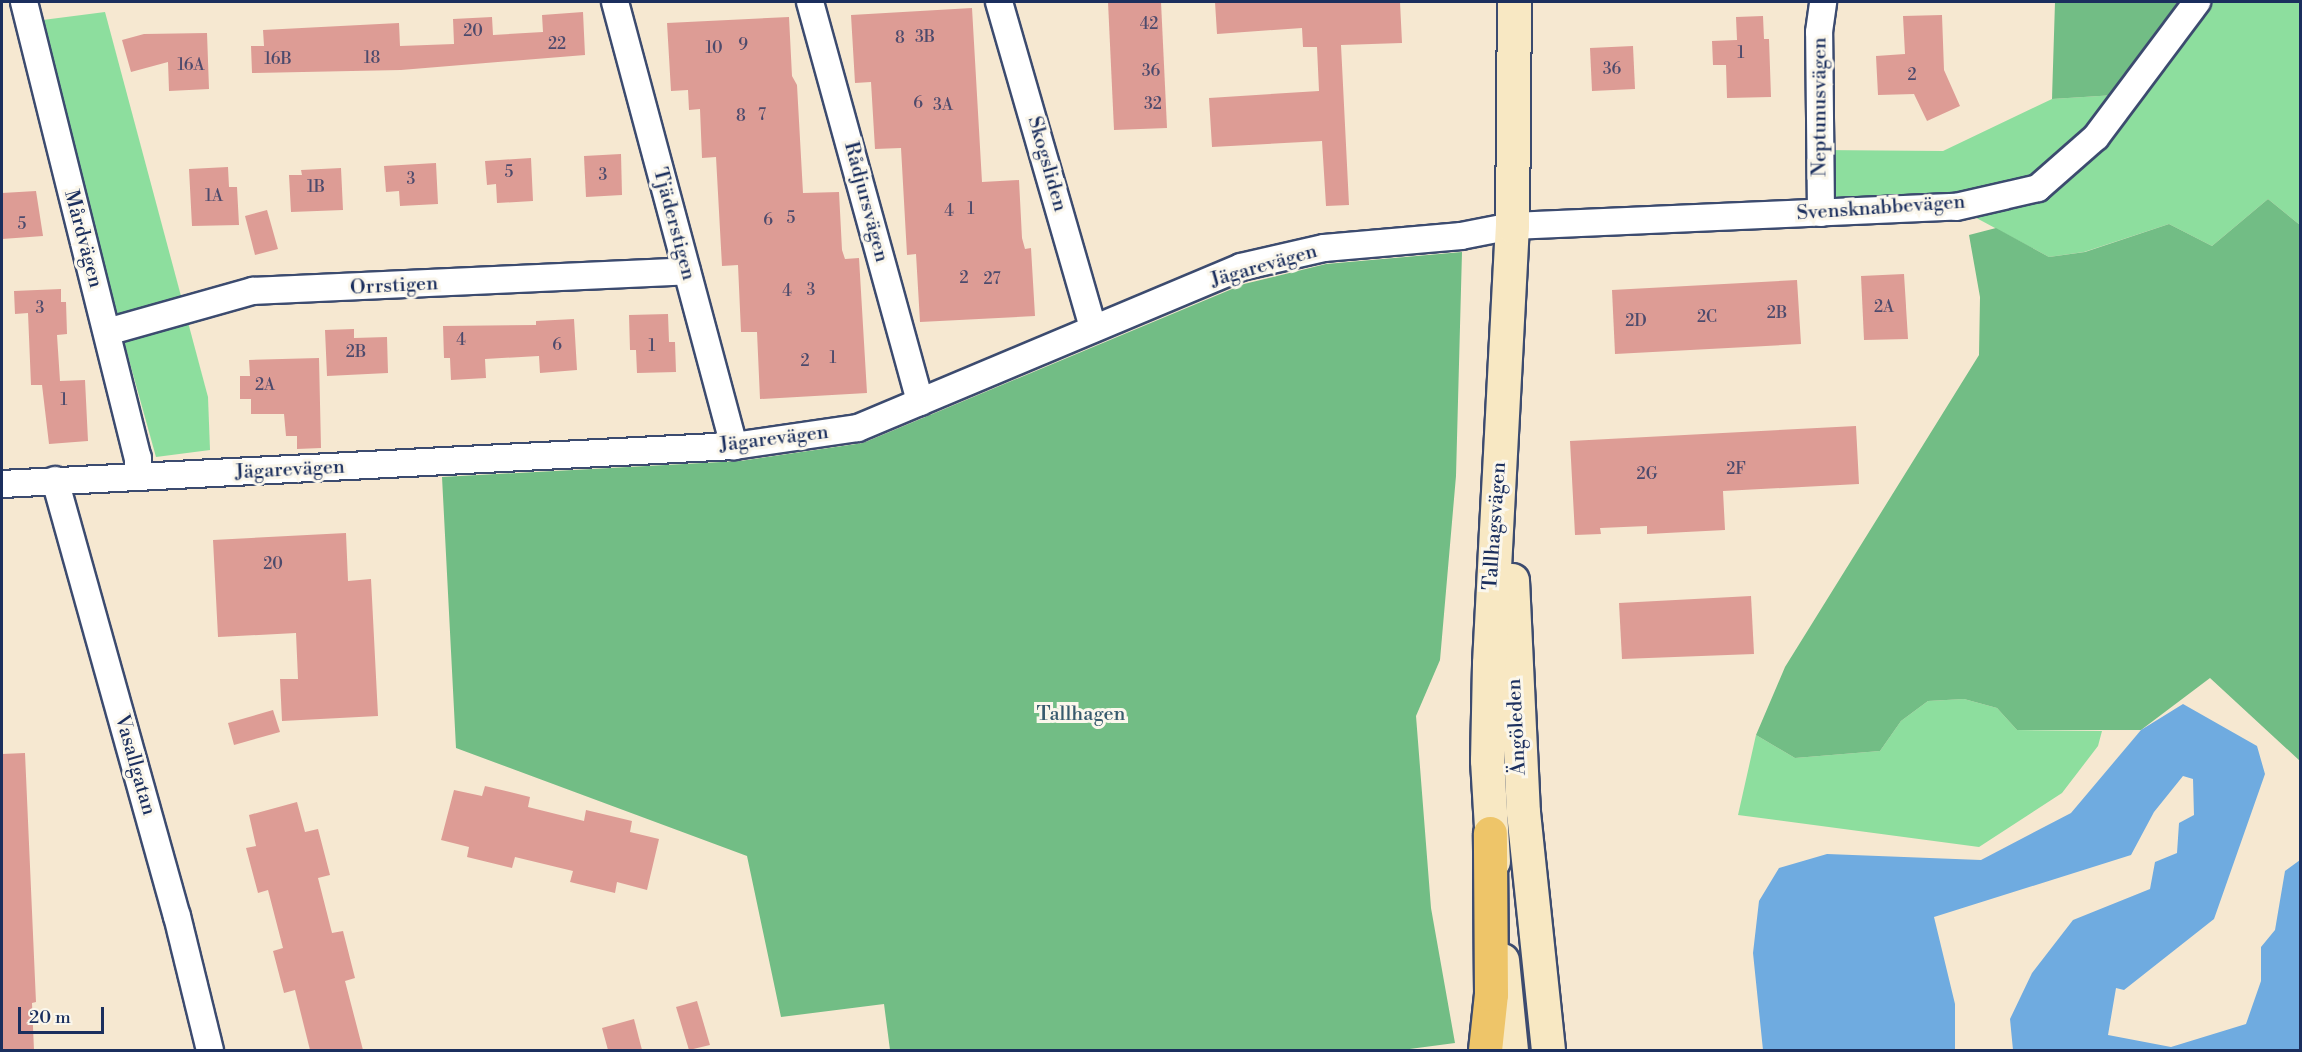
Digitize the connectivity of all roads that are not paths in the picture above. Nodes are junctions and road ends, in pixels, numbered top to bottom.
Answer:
1 (24, 2) edge
2 (615, 2) edge
3 (810, 2) edge
4 (999, 2) edge
5 (1514, 2) edge
6 (1823, 2) edge
7 (2197, 2) edge
8 (1821, 213) junction
9 (1512, 226) junction
10 (687, 271) junction
11 (1093, 327) junction
12 (107, 332) junction
13 (920, 402) junction
14 (1504, 403) junction
15 (734, 446) junction
16 (138, 476) junction
17 (55, 480) junction
18 (2, 484) edge
19 (1490, 832) junction
20 (210, 1050) edge
21 (1485, 1050) edge
22 (1511, 1050) edge
23 (1548, 1050) edge

1 - 12 street, Mårdvägen
2 - 10 street, Tjäderstigen
3 - 13 street, Rådjursvägen
4 - 11 street, Skogsliden
5 - 9 main road, Tallhagsvägen
6 - 8 street, Neptunusvägen
7 - 8 street, Svensknabbevägen
8 - 9 street, Svensknabbevägen
9 - 11 street, Jägarevägen
9 - 14 main road, Tallhagsvägen
10 - 12 street, Orrstigen
10 - 15 street, Tjäderstigen
11 - 13 street, Jägarevägen
12 - 16 street, Mårdvägen
13 - 15 street, Jägarevägen
14 - 19 main road, Tallhagsvägen
14 - 23 main road, Ängöleden
15 - 16 street, Jägarevägen
16 - 17 street, Jägarevägen
17 - 18 street, Jägarevägen
17 - 20 street, Vasallgatan
19 - 21 main road
19 - 22 main road, Tallhagsvägen

